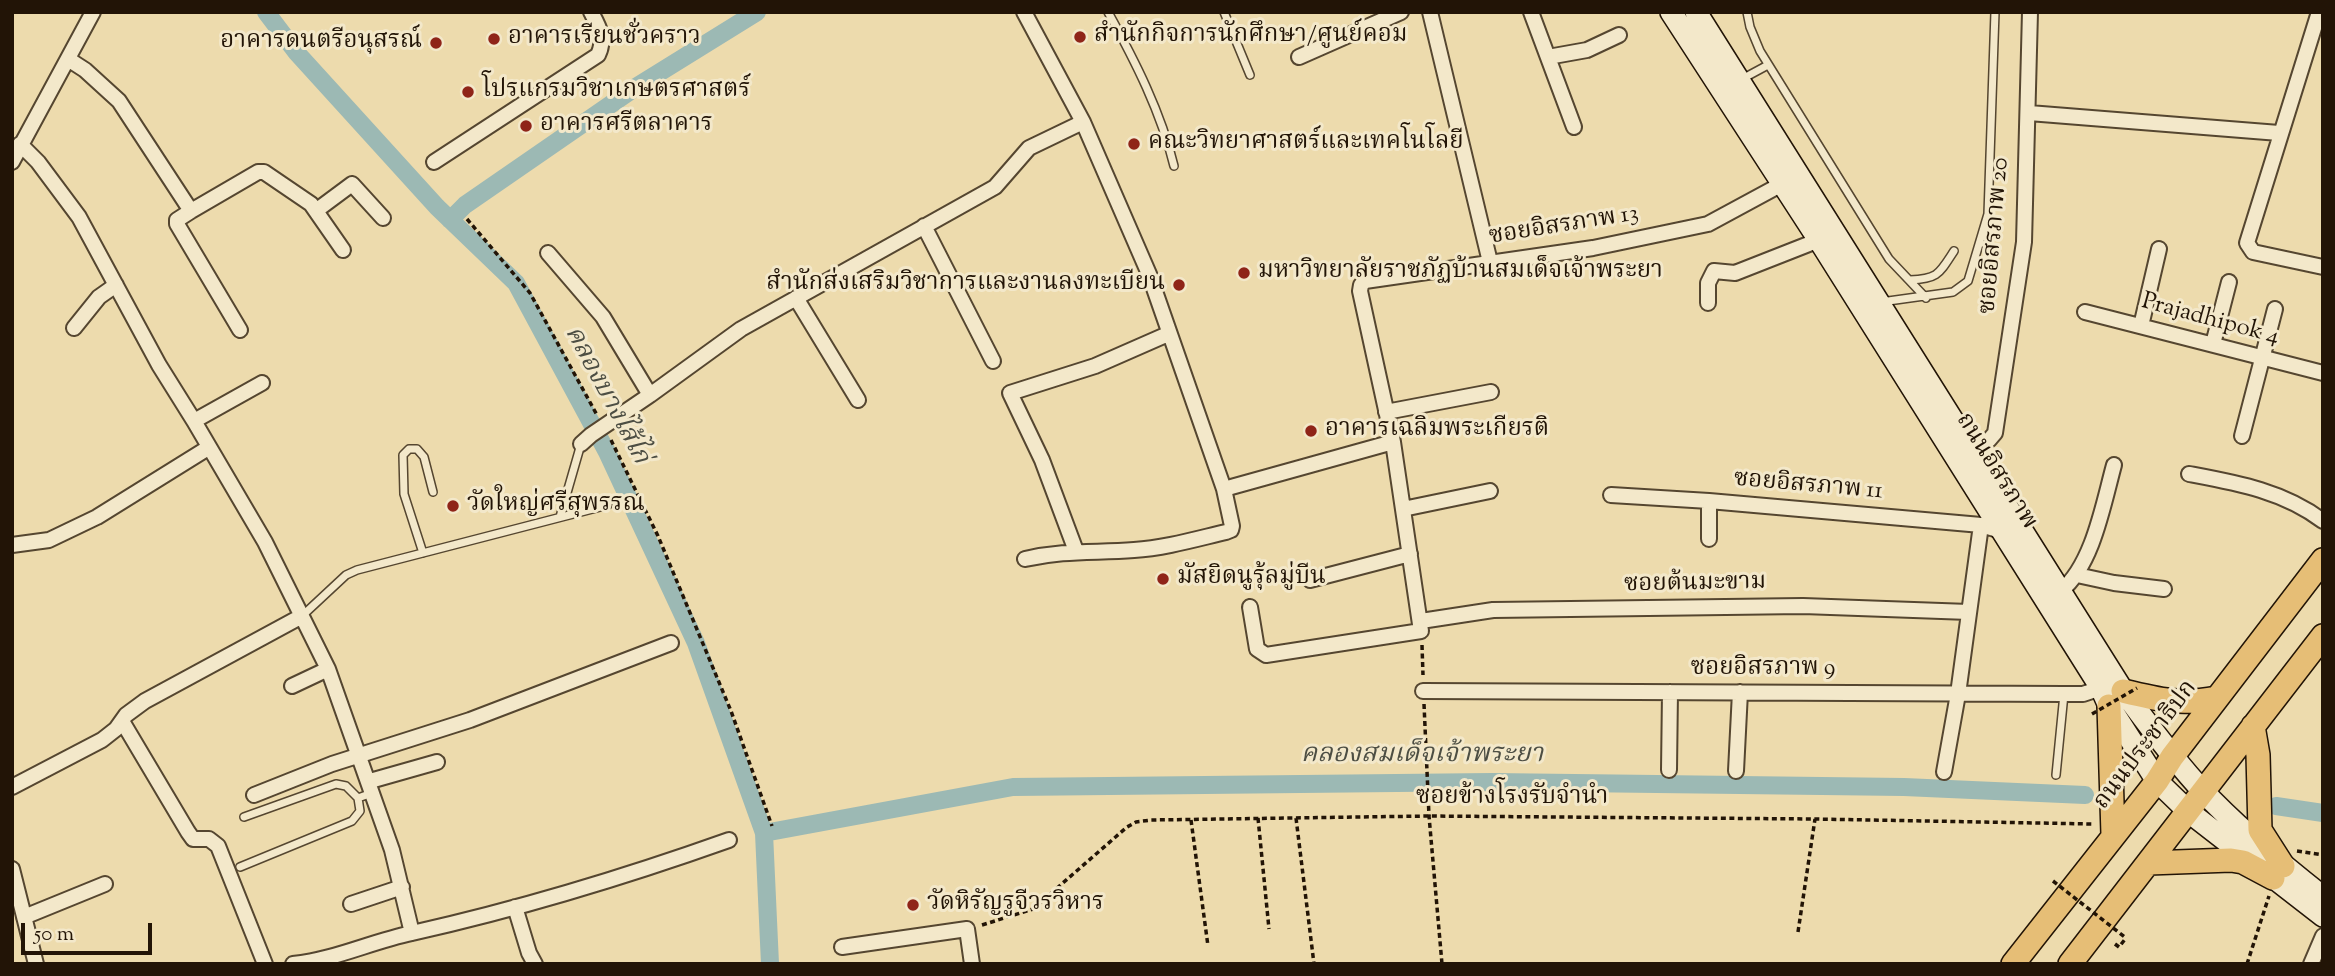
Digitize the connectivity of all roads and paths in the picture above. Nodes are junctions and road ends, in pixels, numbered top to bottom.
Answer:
1 (93, 12) edge
2 (590, 12) edge
3 (1024, 12) edge
4 (1108, 12) edge
5 (1224, 12) edge
6 (1401, 12) edge
7 (1430, 12) edge
8 (1531, 12) edge
9 (1747, 12) edge
10 (1995, 12) edge
11 (2031, 12) edge
12 (2319, 12) edge
13 (1701, 14) edge
14 (1676, 20) edge
15 (1619, 35) dead end
16 (1299, 57) dead end
17 (1548, 57) junction
18 (68, 59) junction
19 (1768, 65) junction
20 (1250, 75) dead end
21 (1738, 81) junction
22 (2029, 113) junction
23 (1083, 122) junction
24 (1574, 127) dead end
25 (2279, 133) junction
26 (20, 144) junction
27 (12, 162) edge
28 (434, 162) dead end
29 (1174, 166) dead end
30 (1782, 184) junction
31 (317, 210) junction
32 (191, 211) junction
33 (383, 218) dead end
34 (467, 219) dead end
35 (924, 226) junction
36 (1819, 240) junction
37 (2159, 249) dead end
38 (343, 250) dead end
39 (1954, 251) dead end
40 (548, 253) dead end
41 (1490, 262) junction
42 (2323, 267) edge
43 (1910, 280) junction
44 (2229, 282) dead end
45 (116, 285) junction
46 (796, 298) junction
47 (1926, 298) junction
48 (1877, 302) junction
49 (1708, 303) dead end
50 (2275, 309) dead end
51 (2085, 312) dead end
52 (2141, 326) junction
53 (74, 328) dead end
54 (240, 330) dead end
55 (1168, 334) junction
56 (2213, 344) junction
57 (2263, 358) junction
58 (993, 361) dead end
59 (2323, 373) edge
60 (262, 383) dead end
61 (1491, 392) dead end
62 (650, 395) junction
63 (858, 400) dead end
64 (1386, 412) junction
65 (194, 421) junction
66 (594, 434) junction
67 (2242, 436) dead end
68 (1393, 443) junction
69 (208, 448) junction
70 (1971, 450) junction
71 (2114, 465) dead end
72 (2189, 474) dead end
73 (1224, 489) junction
74 (1490, 491) dead end
75 (433, 492) dead end
76 (1611, 495) dead end
77 (1709, 501) junction
78 (608, 505) dead end
79 (1403, 509) junction
80 (560, 517) junction
81 (2323, 521) edge
82 (1991, 528) junction
83 (1709, 539) dead end
84 (12, 545) edge
85 (1076, 551) junction
86 (423, 553) junction
87 (1410, 554) junction
88 (1024, 559) dead end
89 (2323, 560) edge
90 (2077, 575) junction
91 (1310, 580) dead end
92 (2164, 589) dead end
93 (2061, 592) junction
94 (1250, 607) dead end
95 (1969, 612) junction
96 (302, 616) junction
97 (1421, 626) junction
98 (2323, 636) edge
99 (671, 643) dead end
100 (328, 669) junction
101 (292, 686) dead end
102 (1423, 691) dead end
103 (1670, 692) junction
104 (1740, 692) junction
105 (1958, 694) junction
106 (2064, 694) junction
107 (2113, 697) junction
108 (2217, 698) junction
109 (122, 721) junction
110 (2253, 726) junction
111 (359, 755) junction
112 (2172, 757) junction
113 (437, 762) dead end
114 (1669, 770) dead end
115 (1736, 771) dead end
116 (1944, 772) dead end
117 (1427, 775) dead end
118 (2056, 775) dead end
119 (2157, 781) junction
120 (12, 787) edge
121 (371, 787) junction
122 (2203, 791) junction
123 (254, 795) dead end
124 (358, 798) junction
125 (2189, 812) junction
126 (1429, 816) junction
127 (244, 817) dead end
128 (1258, 818) junction
129 (1296, 818) junction
130 (1815, 819) junction
131 (1191, 820) junction
132 (772, 826) dead end
133 (2103, 830) junction
134 (729, 840) dead end
135 (2149, 863) junction
136 (240, 867) dead end
137 (12, 869) edge
138 (2275, 879) junction
139 (2053, 881) dead end
140 (105, 884) dead end
141 (402, 887) junction
142 (2323, 897) edge
143 (351, 904) dead end
144 (515, 907) junction
145 (2323, 916) edge
146 (24, 917) junction
147 (967, 929) junction
148 (1269, 929) dead end
149 (1798, 932) dead end
150 (412, 933) junction
151 (2323, 936) edge
152 (2115, 944) dead end
153 (1208, 946) dead end
154 (842, 947) dead end
155 (323, 962) edge
156 (36, 964) edge
157 (265, 964) edge
158 (293, 964) edge
159 (535, 964) edge
160 (972, 964) edge
161 (1314, 964) edge
162 (1442, 964) edge
163 (2013, 964) edge
164 (2070, 964) edge
165 (2247, 964) edge
166 (2311, 964) edge

1 - 18 street
2 - 28 street
3 - 23 street
4 - 29 lane
5 - 20 lane
6 - 16 street
7 - 41 street
8 - 17 street
9 - 19 lane
10 - 47 lane
11 - 22 street, ซอยอิสรภาพ 20
12 - 25 street
13 - 14 lane
13 - 21 main road
14 - 30 main road, ถนนอิสรภาพ
15 - 17 street
17 - 24 street
18 - 26 street
18 - 32 street
19 - 21 lane
19 - 43 lane
21 - 48 main road
22 - 25 street
22 - 70 street, ซอยอิสรภาพ 20
23 - 35 street
23 - 55 street
25 - 42 street
26 - 27 street
26 - 45 street
30 - 36 main road, ถนนอิสรภาพ
30 - 41 street, ซอยอิสรภาพ 13
31 - 32 street
31 - 33 street
31 - 38 street
32 - 54 street
34 - 66 path
35 - 46 street
35 - 58 street
36 - 49 street
36 - 82 main road, ถนนอิสรภาพ
37 - 52 street
39 - 43 lane
40 - 62 street
41 - 64 street, ซอยอิสรภาพ 13
43 - 47 lane
44 - 56 street
45 - 53 street
45 - 65 street
46 - 62 street
46 - 63 street
47 - 48 lane
48 - 70 main road
50 - 57 street
51 - 52 street, Prajadhipok 4
52 - 56 street, Prajadhipok 4
55 - 73 street
55 - 85 street
56 - 57 street, Prajadhipok 4
57 - 59 street, Prajadhipok 4
57 - 67 street
60 - 65 street
61 - 64 street
62 - 66 street
64 - 68 street, ซอยอิสรภาพ 13
65 - 69 street
66 - 80 lane
66 - 132 path
68 - 73 street
68 - 79 street, ซอยอิสรภาพ 13
69 - 84 street
69 - 96 street
70 - 93 main road
71 - 90 street
72 - 81 street
73 - 85 street
74 - 79 street
75 - 86 lane
76 - 77 street, ซอยอิสรภาพ 11
77 - 82 street, ซอยอิสรภาพ 11
77 - 83 street
78 - 80 lane
79 - 87 street, ซอยอิสรภาพ 13
80 - 86 lane
82 - 95 street
82 - 107 main road, ถนนอิสรภาพ
85 - 88 street
86 - 96 lane
87 - 91 street
87 - 97 street, ซอยอิสรภาพ 13
89 - 108 main road, ถนนประชาธิปก
90 - 92 street
90 - 93 street
93 - 107 main road
94 - 97 street, ซอยต้นมะขาม
95 - 97 street, ซอยต้นมะขาม
95 - 105 street
96 - 100 street
96 - 109 street
98 - 110 main road
99 - 111 street
100 - 101 street
100 - 111 street
102 - 103 street, ซอยอิสรภาพ 9
103 - 104 street, ซอยอิสรภาพ 9
103 - 114 street
104 - 105 street, ซอยอิสรภาพ 9
104 - 115 street
105 - 106 street, ซอยอิสรภาพ 9
105 - 116 street
106 - 107 street, ซอยอิสรภาพ 9
106 - 118 lane
107 - 107 path, bridge
107 - 108 main road
107 - 112 main road
107 - 119 main road, ถนนอิสรภาพ
107 - 133 main road
108 - 112 main road, ถนนประชาธิปก
109 - 120 street
109 - 157 street
110 - 122 main road
110 - 138 main road
111 - 121 street
111 - 123 street
112 - 119 main road, ถนนประชาธิปก
112 - 122 main road
113 - 121 street
117 - 126 path
119 - 125 main road, ถนนอิสรภาพ
119 - 133 main road, ถนนประชาธิปก
121 - 124 lane
121 - 141 street
122 - 125 main road
122 - 138 main road
124 - 127 lane
124 - 136 lane
125 - 135 main road
125 - 138 main road, ถนนอิสรภาพ
126 - 129 path, ซอยข้างโรงรับจำนำ
126 - 130 path, ซอยข้างโรงรับจำนำ
126 - 162 path
128 - 129 path, ซอยข้างโรงรับจำนำ
128 - 131 path, ซอยข้างโรงรับจำนำ
128 - 148 path
129 - 161 path
130 - 133 path, ซอยข้างโรงรับจำนำ
130 - 149 path
131 - 147 path, ซอยข้างโรงรับจำนำ
131 - 153 path
133 - 163 main road, ถนนประชาธิปก
134 - 144 street
135 - 138 main road
135 - 164 main road
137 - 146 street
138 - 142 main road
138 - 145 main road, ถนนอิสรภาพ
138 - 165 path
139 - 152 path, bridge
140 - 146 street
141 - 143 street
141 - 150 street
144 - 150 street
144 - 159 street
146 - 156 street
147 - 154 street
147 - 160 street
150 - 155 street
151 - 166 street
155 - 158 street

